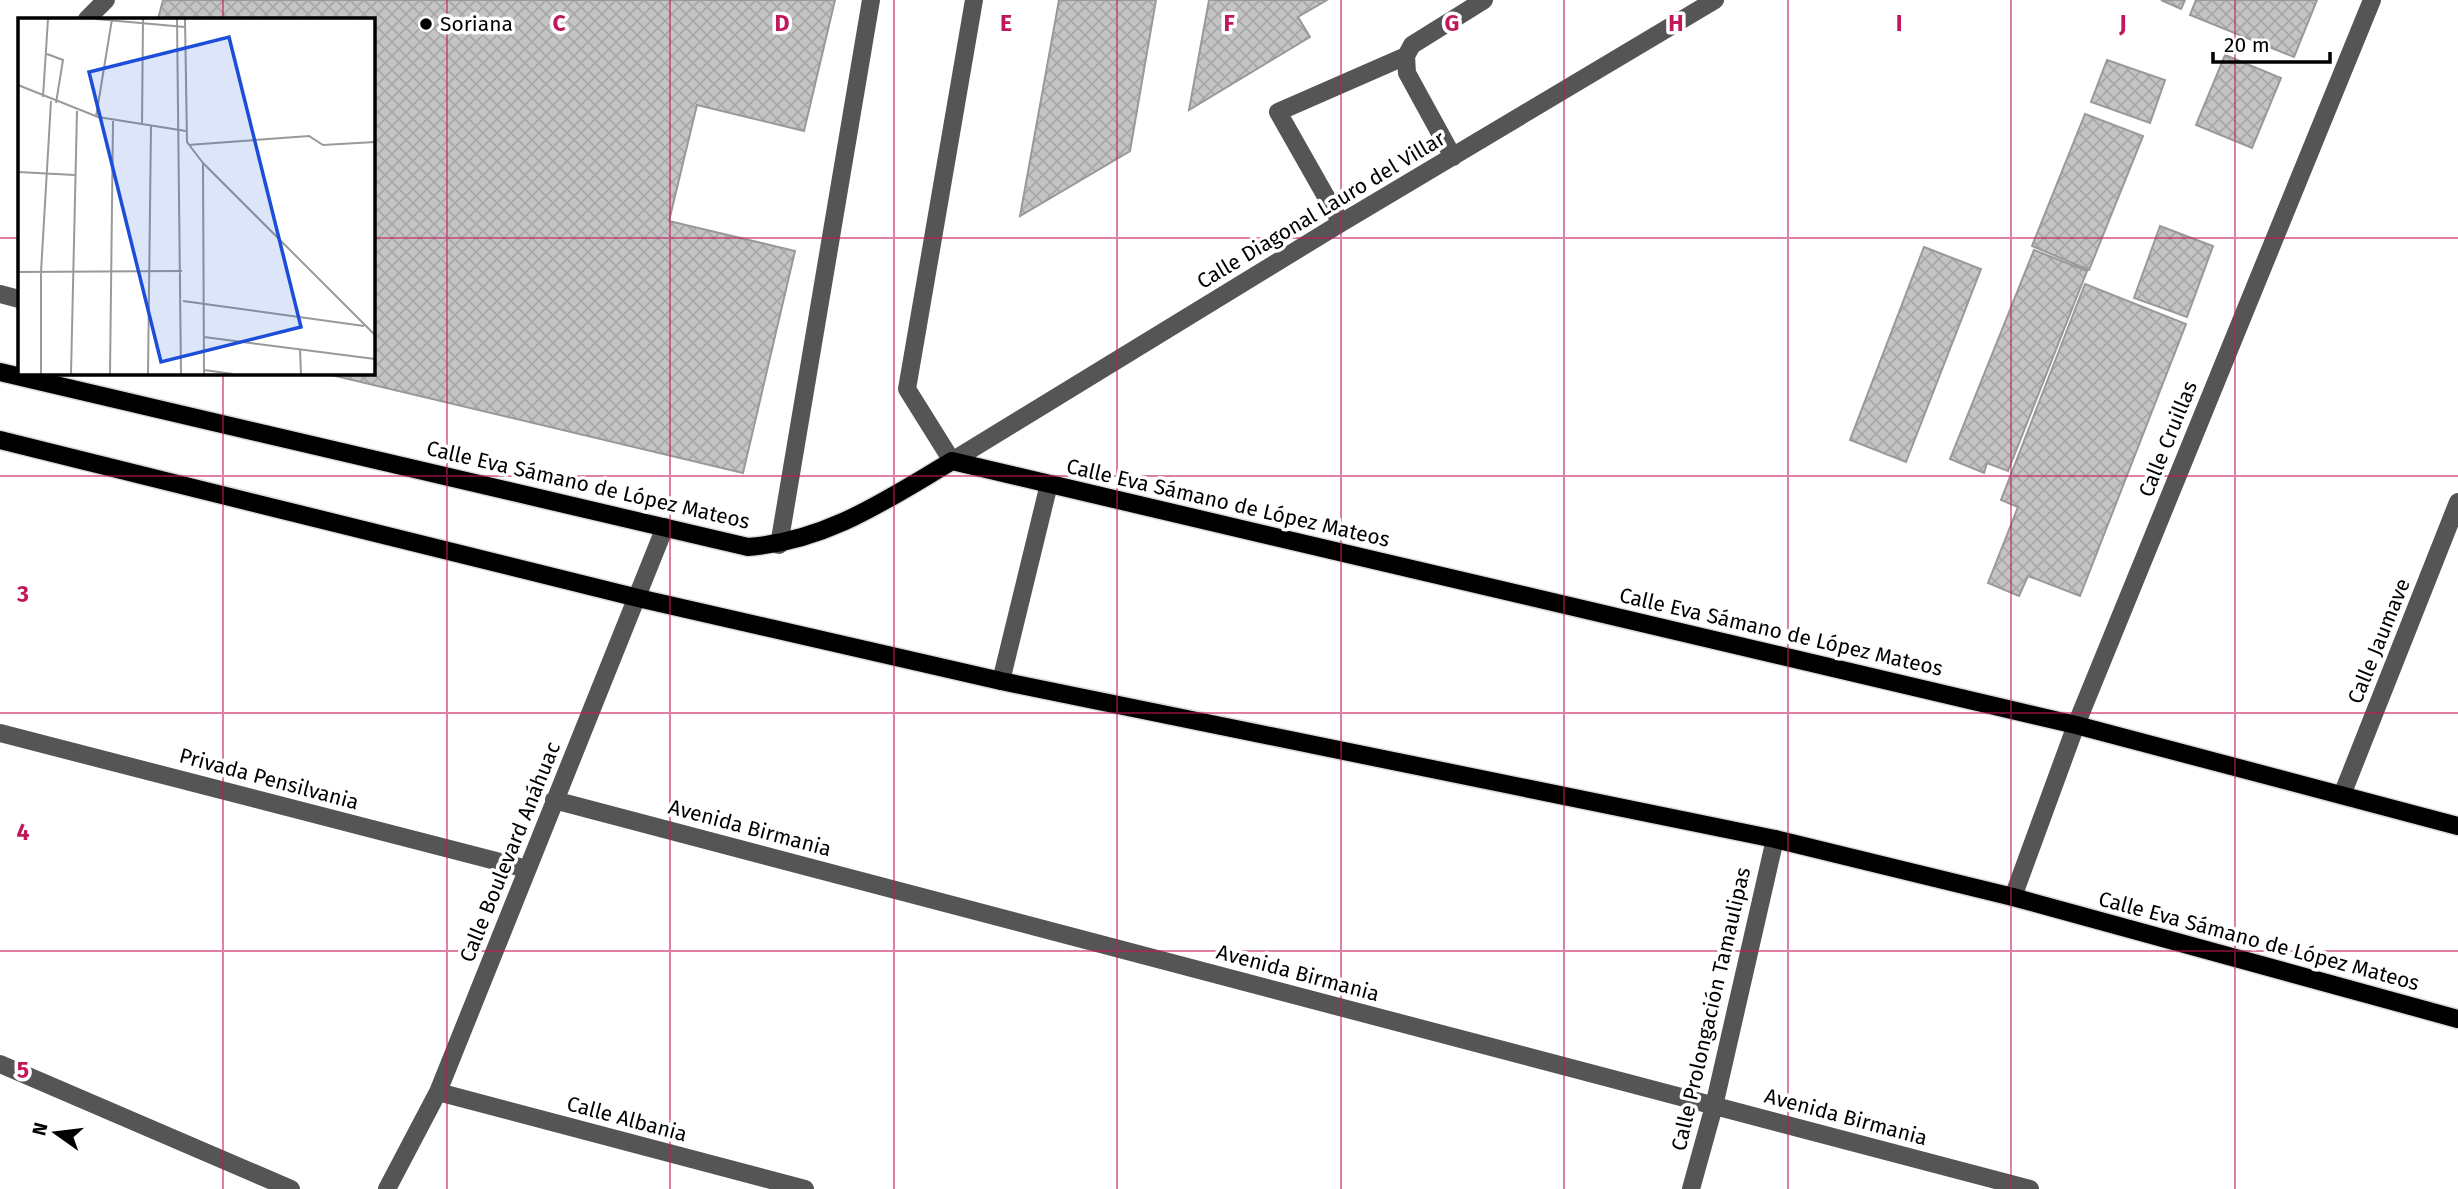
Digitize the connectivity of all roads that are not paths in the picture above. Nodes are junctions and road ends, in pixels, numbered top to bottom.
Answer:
1 (106, 0) edge
2 (871, 0) edge
3 (974, 0) edge
4 (1484, 0) edge
5 (1715, 0) edge
6 (2372, 0) edge
7 (88, 18) edge
8 (1406, 56) junction
9 (1453, 156) junction
10 (1341, 223) junction
11 (0, 294) edge
12 (18, 299) edge
13 (0, 372) edge
14 (39, 377) edge
15 (0, 440) edge
16 (952, 461) junction
17 (1049, 484) junction
18 (2458, 502) edge
19 (665, 527) junction
20 (779, 544) junction
21 (638, 598) junction
22 (1001, 681) junction
23 (2076, 725) junction
24 (0, 733) edge
25 (2342, 795) junction
26 (554, 800) junction
27 (2458, 826) edge
28 (1775, 839) junction
29 (527, 869) junction
30 (2012, 897) junction
31 (2458, 1019) edge
32 (0, 1064) edge
33 (438, 1092) junction
34 (1714, 1106) junction
35 (291, 1189) edge
36 (387, 1189) edge
37 (805, 1189) edge
38 (1691, 1189) edge
39 (2030, 1189) edge

1 - 7 street
2 - 20 street
3 - 16 street
4 - 8 street
5 - 9 street, Calle Diagonal Lauro del Villar
6 - 23 street, Calle Cruillas
8 - 9 street
8 - 10 street
9 - 10 street, Calle Diagonal Lauro del Villar
10 - 16 street, Calle Diagonal Lauro del Villar
11 - 12 street
13 - 14 main road, Calle Eva Sámano de López Mateos
14 - 19 main road, Calle Eva Sámano de López Mateos
15 - 21 main road, Calle Eva Sámano de López Mateos
16 - 17 main road, Calle Eva Sámano de López Mateos
16 - 20 main road, Calle Eva Sámano de López Mateos
17 - 22 street
17 - 23 main road, Calle Eva Sámano de López Mateos
18 - 25 street, Calle Jaumave
19 - 20 main road, Calle Eva Sámano de López Mateos
19 - 21 street, Calle Boulevard Anáhuac
21 - 22 main road, Calle Eva Sámano de López Mateos
21 - 26 street, Calle Boulevard Anáhuac
22 - 28 main road, Calle Eva Sámano de López Mateos
23 - 25 main road, Calle Eva Sámano de López Mateos
23 - 30 street, Calle Cruillas
24 - 29 street, Privada Pensilvania
25 - 27 main road, Calle Eva Sámano de López Mateos
26 - 29 street, Calle Boulevard Anáhuac
26 - 34 street, Avenida Birmania
28 - 30 main road, Calle Eva Sámano de López Mateos
28 - 34 street, Calle Prolongación Tamaulipas
29 - 33 street, Calle Boulevard Anáhuac
30 - 31 main road, Calle Eva Sámano de López Mateos
32 - 35 street
33 - 36 street, Calle Boulevard Anáhuac
33 - 37 street, Calle Albania
34 - 38 street, Calle Prolongación Tamaulipas
34 - 39 street, Avenida Birmania

